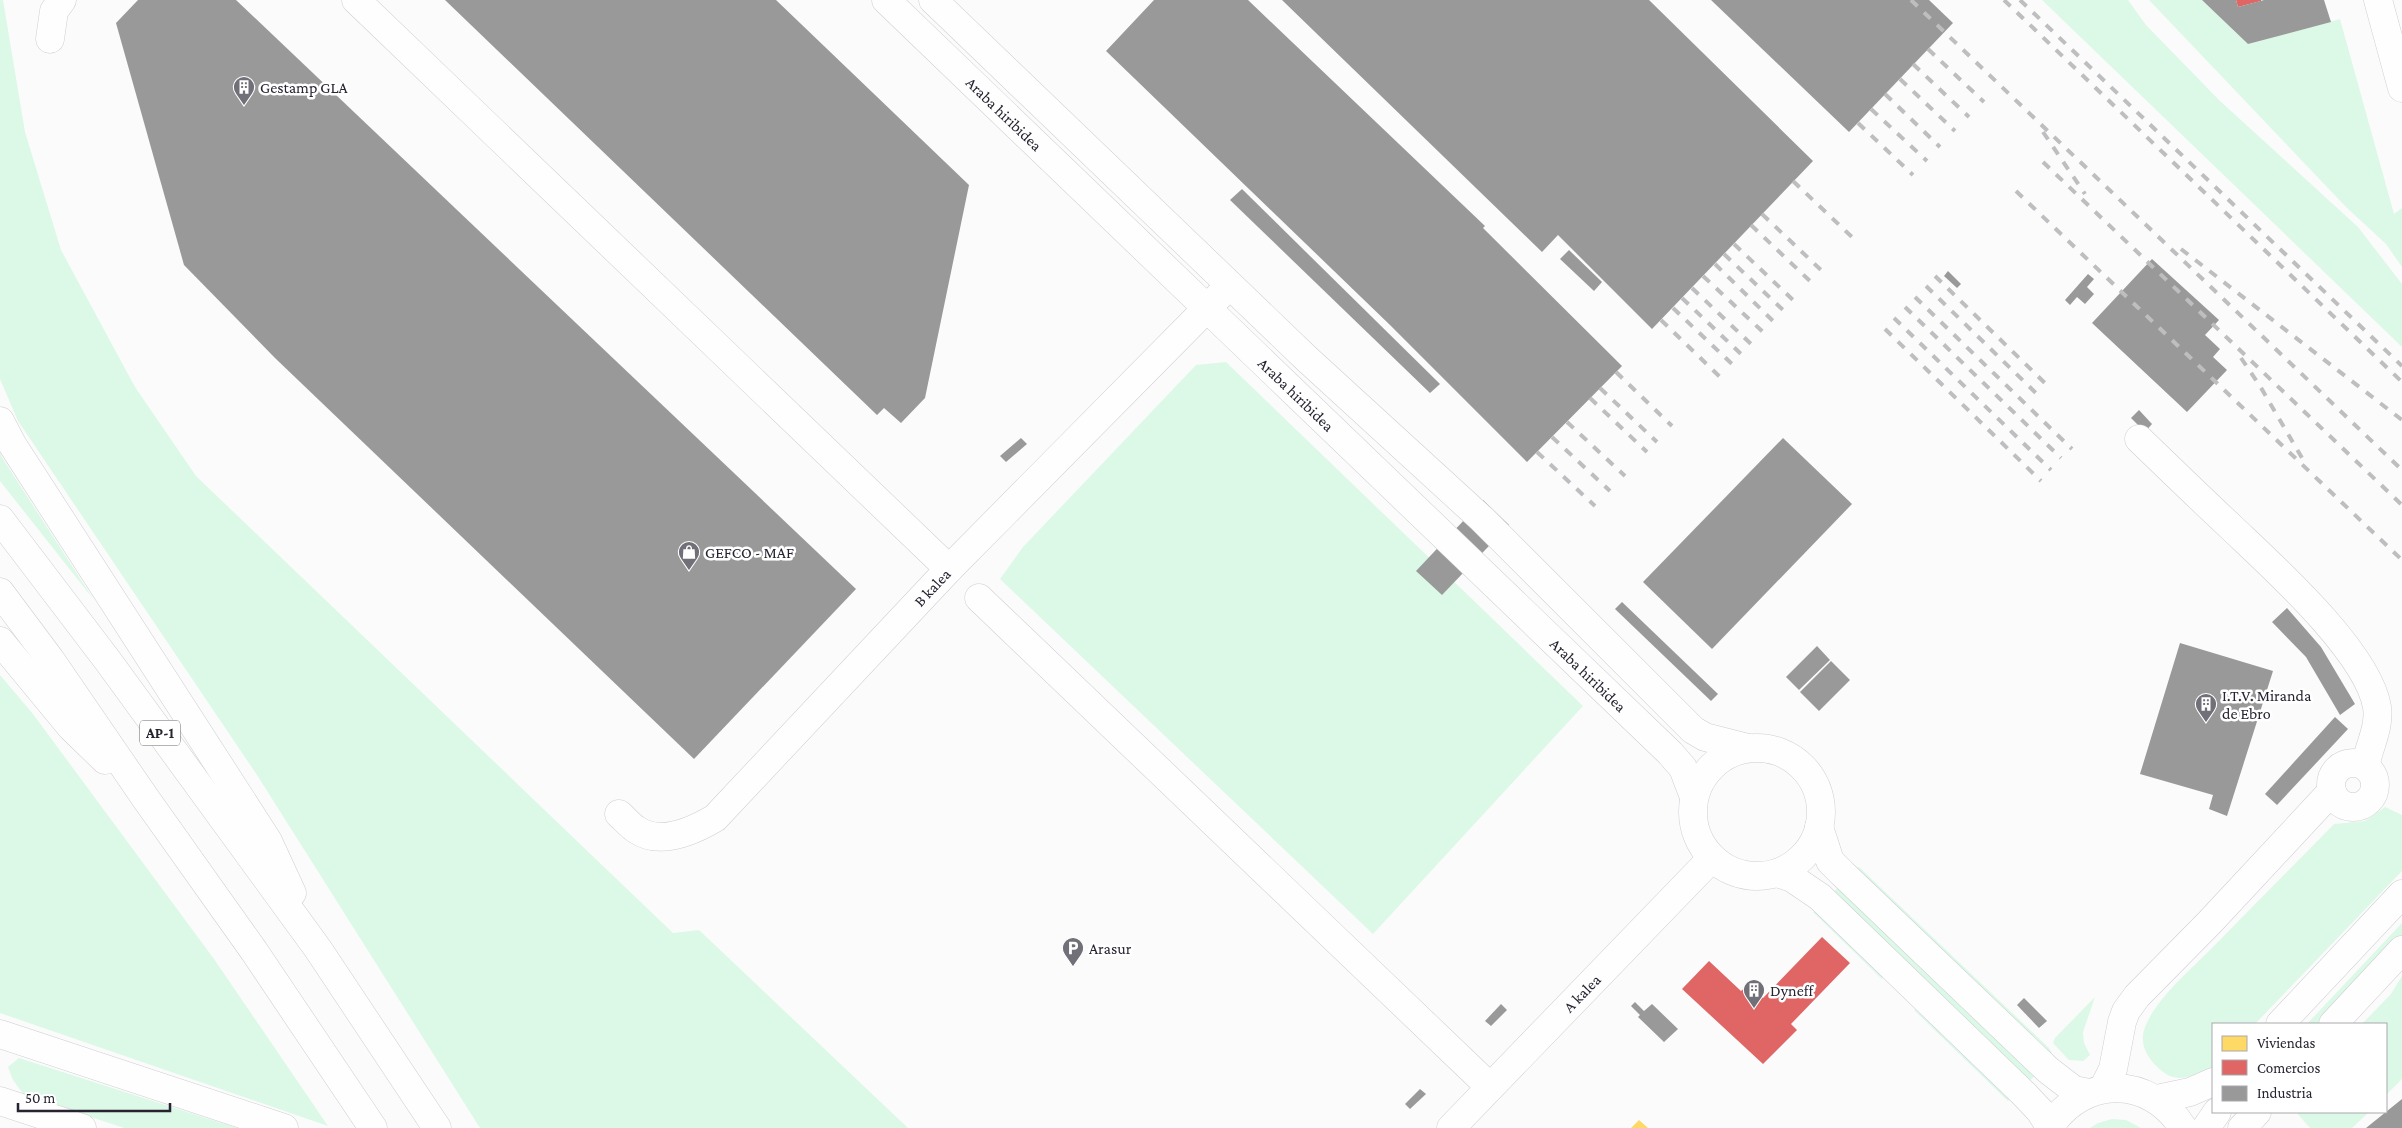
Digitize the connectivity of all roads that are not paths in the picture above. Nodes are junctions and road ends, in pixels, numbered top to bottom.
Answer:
1 (62, 0) edge
2 (356, 0) edge
3 (886, 0) edge
4 (933, 0) edge
5 (2378, 0) edge
6 (2396, 39) edge
7 (50, 40) dead end
8 (2402, 88) edge
9 (1230, 284) junction
10 (1206, 308) junction
11 (0, 421) edge
12 (2138, 439) dead end
13 (0, 519) edge
14 (949, 569) junction
15 (0, 592) edge
16 (979, 598) dead end
17 (0, 641) edge
18 (1748, 748) junction
19 (2364, 760) junction
20 (1694, 798) junction
21 (146, 799) junction
22 (2330, 802) junction
23 (619, 814) dead end
24 (1819, 827) junction
25 (1712, 858) junction
26 (1776, 873) junction
27 (2402, 894) edge
28 (318, 949) junction
29 (2402, 950) edge
30 (2281, 1023) edge
31 (2334, 1023) edge
32 (0, 1034) edge
33 (2119, 1048) junction
34 (2212, 1082) edge
35 (1490, 1087) junction
36 (2096, 1091) junction
37 (2154, 1097) junction
38 (0, 1100) edge
39 (2216, 1113) edge
40 (2256, 1113) edge
41 (82, 1128) edge
42 (284, 1128) edge
43 (373, 1128) edge
44 (437, 1128) edge
45 (1451, 1128) edge
46 (2050, 1128) edge
47 (2183, 1128) edge
48 (2206, 1128) edge
49 (2242, 1128) edge

1 - 7 main road
2 - 14 main road
3 - 10 main road, Araba hiribidea
4 - 9 main road, Araba hiribidea
5 - 6 main road
6 - 8 main road
9 - 10 main road, B kalea
9 - 18 main road, Araba hiribidea
10 - 14 main road, B kalea
10 - 20 main road, Araba hiribidea
11 - 28 main road
12 - 19 main road
13 - 28 main road, AP-1
14 - 23 main road, B kalea
15 - 21 main road
16 - 35 main road
17 - 21 main road
18 - 20 main road
18 - 24 main road
19 - 22 main road
19 - 22 main road
20 - 25 main road
21 - 43 main road
22 - 33 main road
24 - 26 main road
24 - 36 main road
25 - 26 main road
25 - 35 main road, A kalea
26 - 46 main road
27 - 30 main road
28 - 44 main road, AP-1
29 - 31 main road
32 - 42 main road
33 - 36 main road
33 - 37 main road
34 - 37 main road
35 - 45 main road, A kalea
36 - 37 main road
36 - 46 main road
37 - 47 main road
38 - 41 main road
39 - 48 main road
40 - 49 main road

